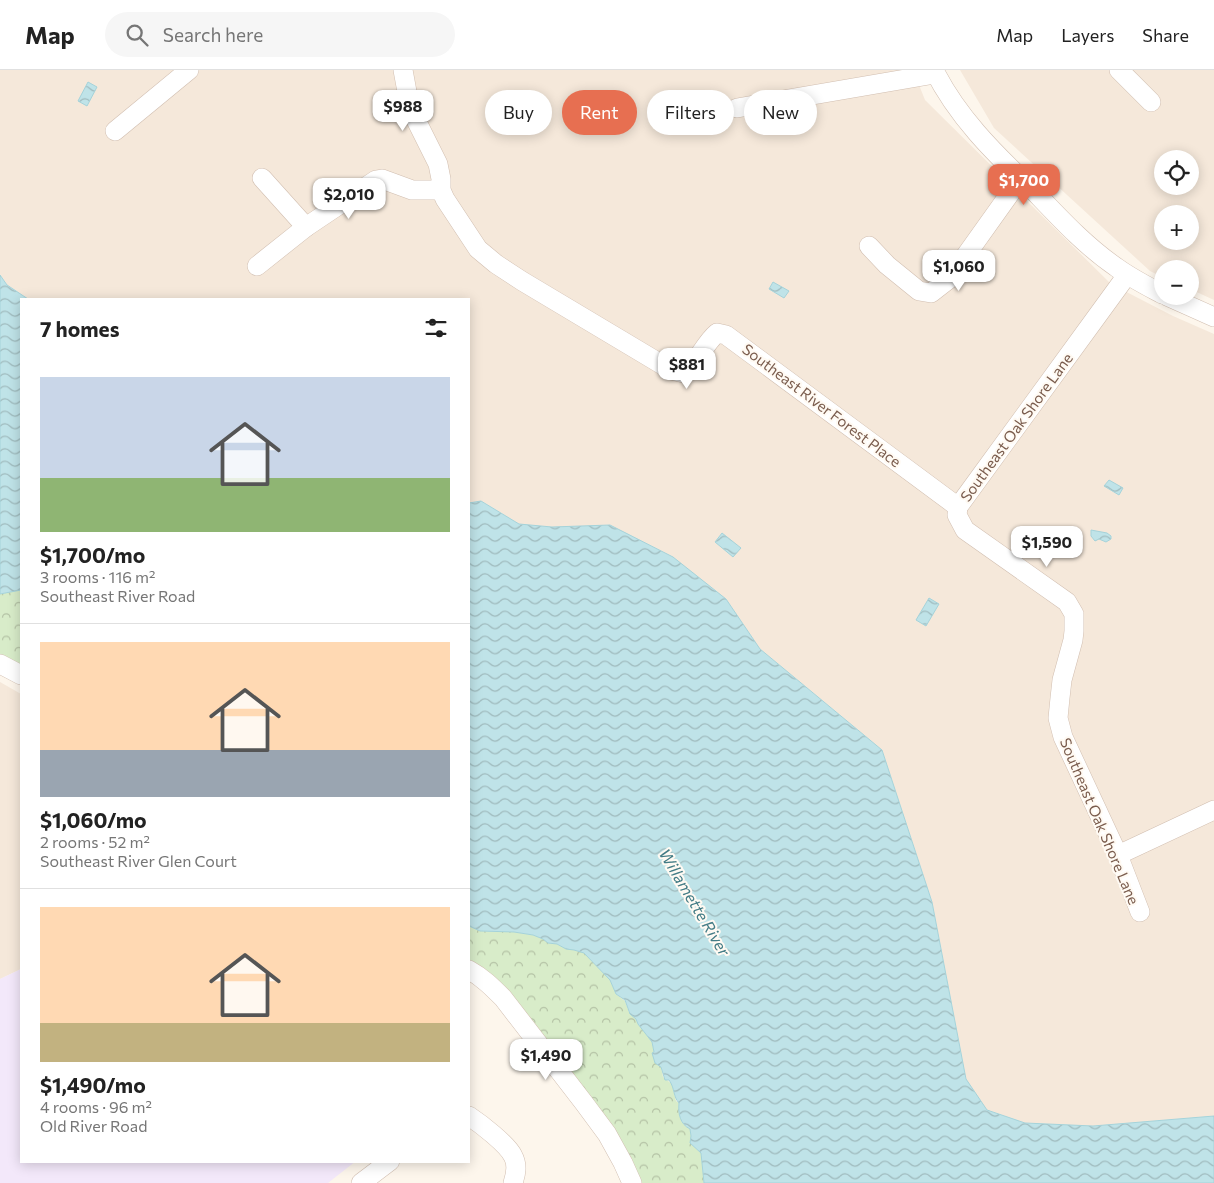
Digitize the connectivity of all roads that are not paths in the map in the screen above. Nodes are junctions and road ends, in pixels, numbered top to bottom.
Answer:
1 (189, 70) edge
2 (403, 70) edge
3 (1119, 70) edge
4 (934, 72) edge
5 (1151, 102) dead end
6 (737, 108) dead end
7 (114, 131) dead end
8 (262, 178) dead end
9 (1020, 178) junction
10 (441, 190) junction
11 (306, 227) junction
12 (868, 246) dead end
13 (257, 266) dead end
14 (1127, 275) junction
15 (1154, 290) edge
16 (1187, 305) edge
17 (1214, 317) edge
18 (958, 507) junction
19 (0, 664) edge
20 (20, 674) edge
21 (1214, 810) edge
22 (1118, 855) junction
23 (1140, 912) dead end
24 (470, 971) edge
25 (470, 1117) edge
26 (387, 1163) edge
27 (361, 1183) edge
28 (513, 1183) edge
29 (632, 1183) edge

1 - 7 street
2 - 10 street, Southeast River Forest Place
3 - 5 street
4 - 6 street
4 - 9 street
8 - 11 street
9 - 12 street
9 - 14 street
10 - 11 street
10 - 18 street, Southeast River Forest Place
11 - 13 street
14 - 15 street
14 - 18 street, Southeast Oak Shore Lane
16 - 17 street
18 - 22 street, Southeast Oak Shore Lane
19 - 20 street
21 - 22 street
22 - 23 street, Southeast Oak Shore Lane
24 - 29 street
25 - 28 street
26 - 27 street

